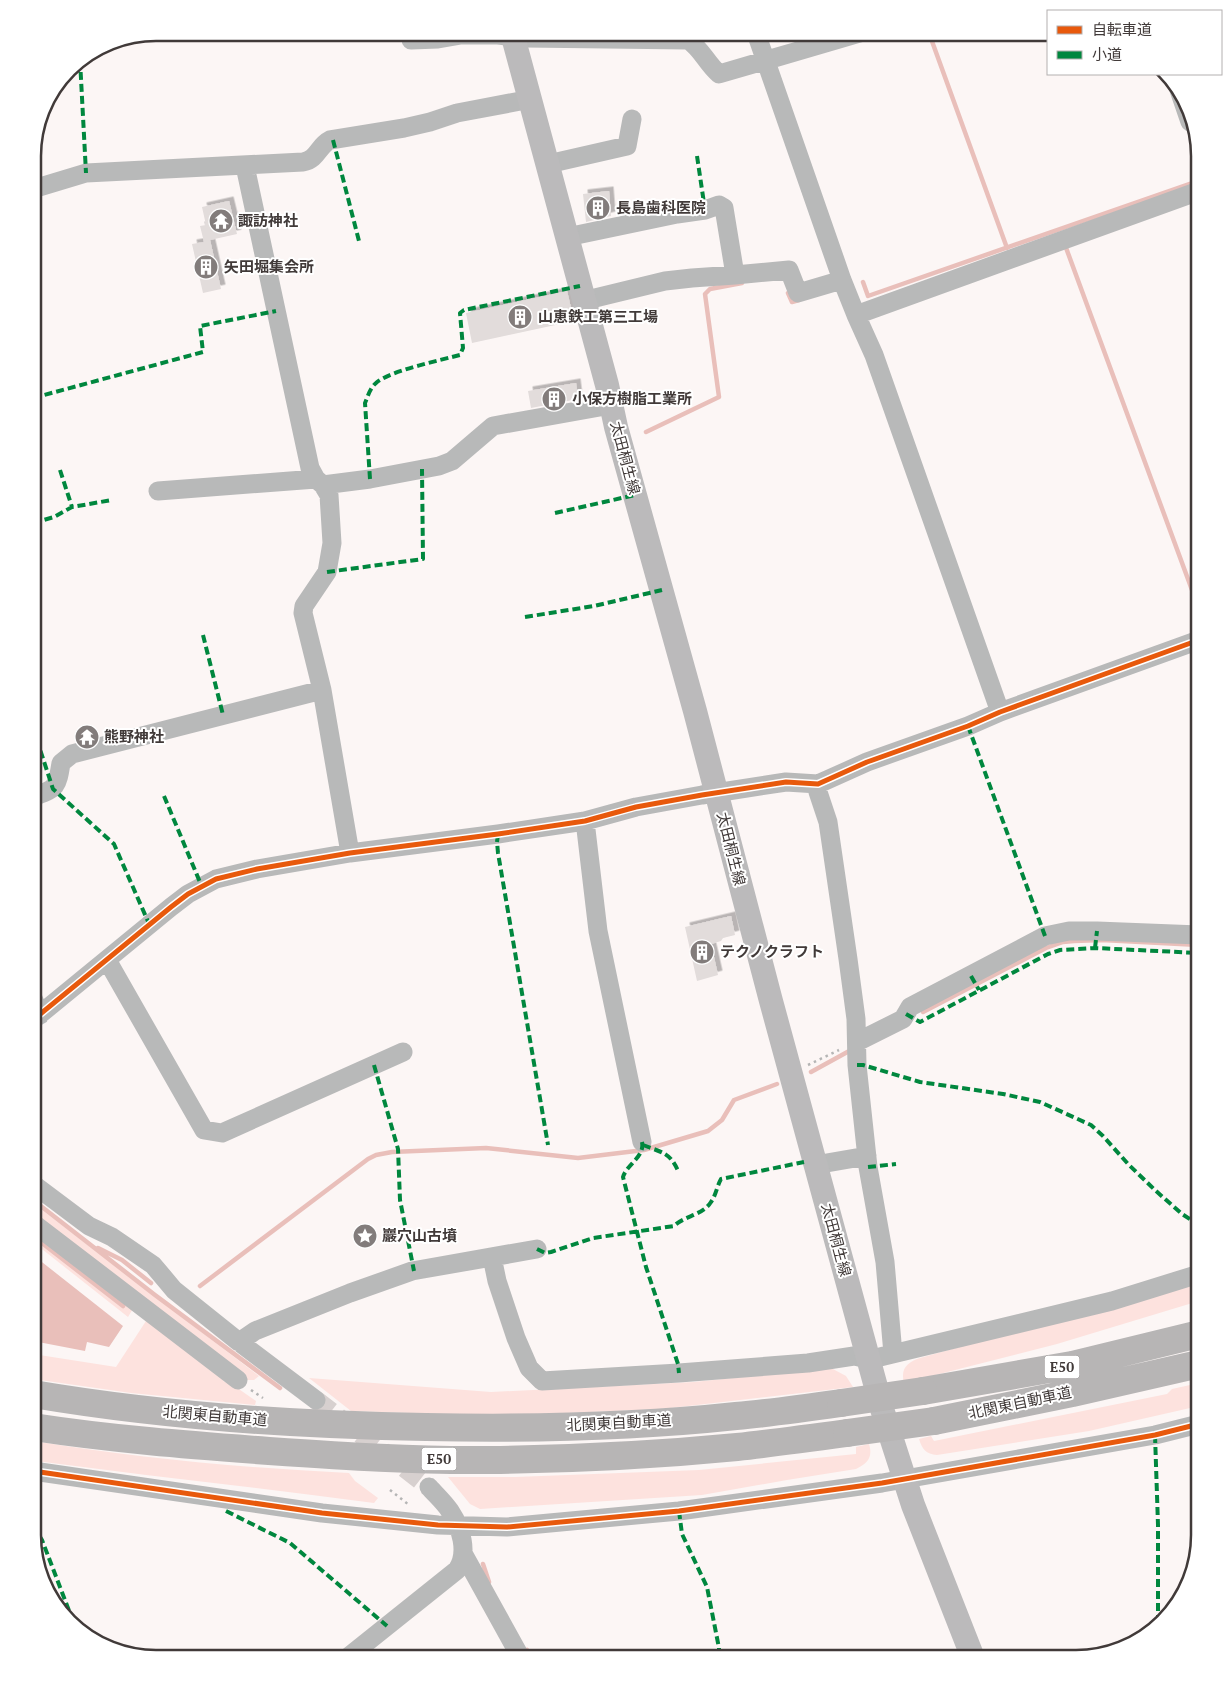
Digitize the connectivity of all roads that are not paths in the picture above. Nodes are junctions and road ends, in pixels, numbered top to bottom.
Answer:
1 (515, 41) edge
2 (690, 41) edge
3 (759, 41) edge
4 (833, 41) edge
5 (766, 61) junction
6 (531, 99) junction
7 (632, 119) dead end
8 (548, 164) junction
9 (245, 166) junction
10 (41, 187) edge
11 (1191, 194) edge
12 (567, 238) junction
13 (735, 276) junction
14 (842, 280) junction
15 (584, 303) junction
16 (856, 315) junction
17 (611, 404) junction
18 (320, 482) junction
19 (158, 491) dead end
20 (1191, 643) edge
21 (322, 690) junction
22 (1000, 712) junction
23 (818, 784) junction
24 (717, 792) junction
25 (41, 794) edge
26 (585, 820) junction
27 (350, 853) junction
28 (1191, 935) edge
29 (107, 960) junction
30 (41, 1007) edge
31 (857, 1042) junction
32 (403, 1052) dead end
33 (642, 1142) dead end
34 (866, 1156) junction
35 (815, 1165) junction
36 (41, 1190) edge
37 (41, 1229) edge
38 (537, 1249) dead end
39 (492, 1256) junction
40 (1191, 1277) edge
41 (1191, 1321) edge
42 (1191, 1336) edge
43 (239, 1342) junction
44 (893, 1354) junction
45 (868, 1359) junction
46 (1191, 1366) edge
47 (238, 1380) dead end
48 (976, 1383) junction
49 (41, 1396) edge
50 (316, 1400) tunnel mouth
51 (1191, 1426) edge
52 (41, 1427) edge
53 (41, 1472) edge
54 (904, 1479) junction
55 (429, 1487) tunnel mouth
56 (457, 1525) junction
57 (464, 1555) junction
58 (357, 1650) edge
59 (517, 1650) edge
60 (970, 1650) edge

1 - 6 main road, 太田桐生線
2 - 5 street
3 - 5 street
4 - 5 street
5 - 14 street
6 - 8 main road, 太田桐生線
6 - 9 street
7 - 8 street
8 - 12 main road, 太田桐生線
9 - 10 street
9 - 18 street
11 - 16 street
12 - 13 street
12 - 15 main road, 太田桐生線
13 - 14 street
13 - 15 street
14 - 16 street
15 - 17 main road, 太田桐生線
16 - 22 street
17 - 18 street
17 - 24 main road, 太田桐生線
18 - 19 street
18 - 21 street
20 - 22 street
21 - 25 street
21 - 27 street
22 - 23 street
23 - 24 street
23 - 31 street
24 - 26 street
24 - 35 main road, 太田桐生線
26 - 27 street
26 - 33 street
27 - 29 street
28 - 31 street
29 - 30 street
29 - 32 street
31 - 34 street
34 - 35 street
34 - 44 street
35 - 45 main road, 太田桐生線
36 - 43 street
37 - 47 street
38 - 39 street
39 - 43 street
39 - 45 street
40 - 44 street
41 - 48 highway
42 - 48 highway, 北関東自動車道 / E50
43 - 50 street
44 - 45 street
45 - 54 main road, 太田桐生線
46 - 52 highway, 北関東自動車道 / E50, bridge
48 - 49 highway, 北関東自動車道 / E50, bridge
51 - 54 street
53 - 56 street
54 - 56 street
54 - 60 main road, 太田桐生線
55 - 56 street
56 - 57 street
57 - 58 street
57 - 59 street

